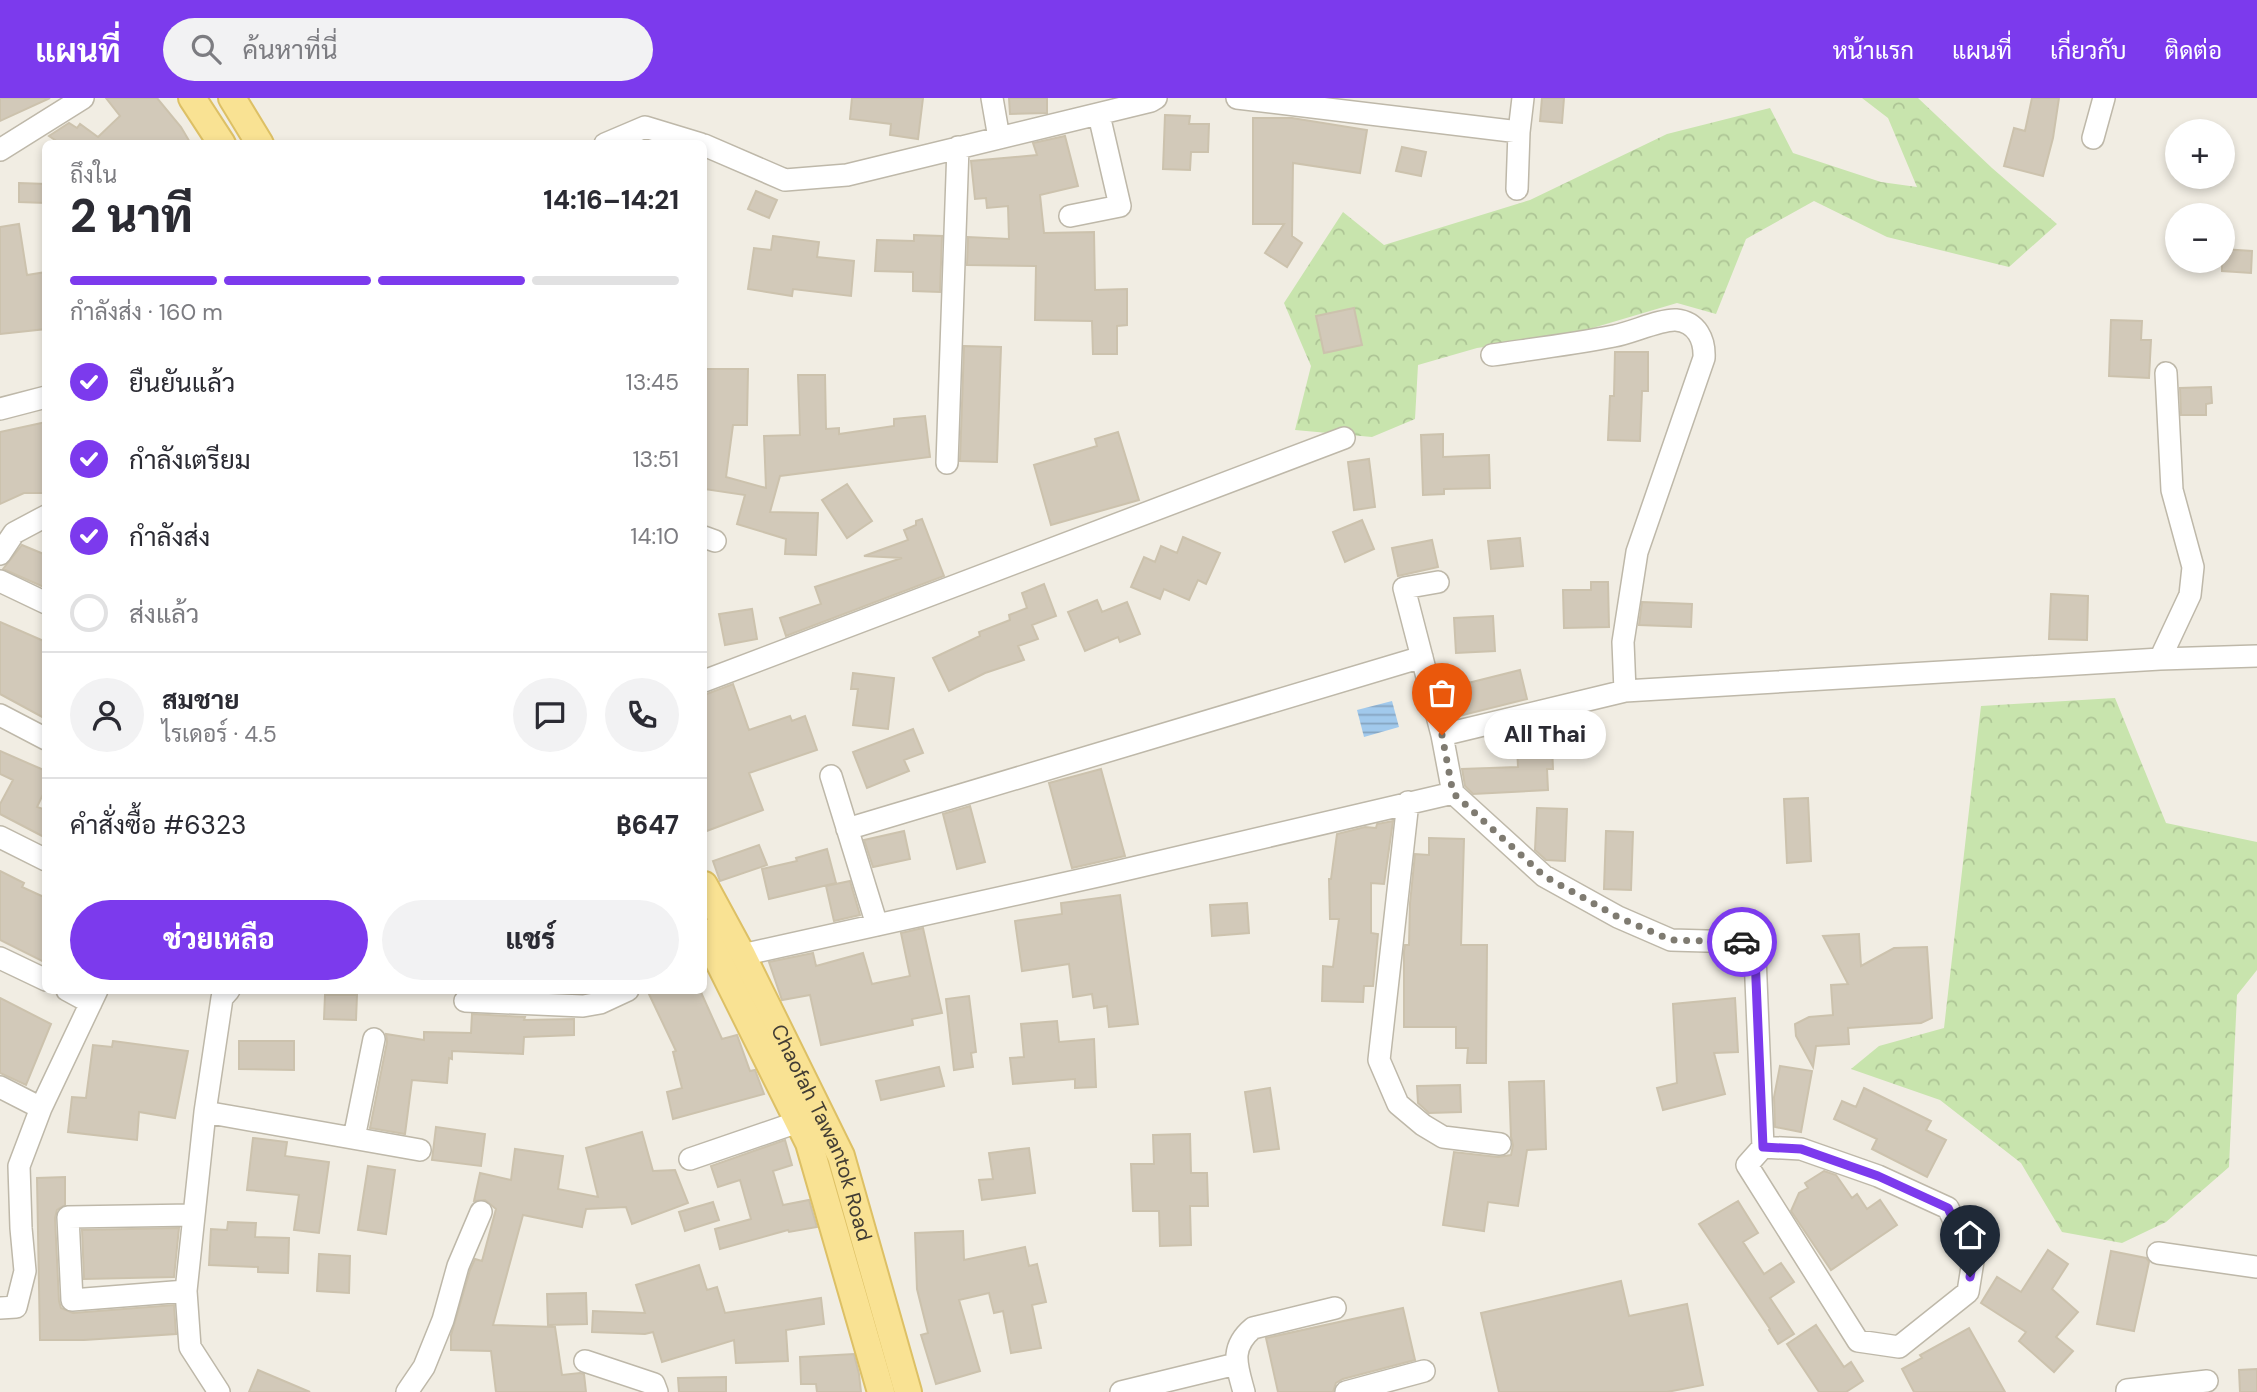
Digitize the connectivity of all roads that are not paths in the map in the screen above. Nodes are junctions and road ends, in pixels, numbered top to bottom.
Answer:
1 (83, 98) edge
2 (192, 98) edge
3 (232, 98) edge
4 (992, 98) edge
5 (1156, 98) edge
6 (1237, 98) edge
7 (1523, 98) edge
8 (2104, 98) edge
9 (1099, 115) junction
10 (1519, 132) junction
11 (999, 138) junction
12 (2093, 138) dead end
13 (219, 140) edge
14 (258, 140) edge
15 (614, 140) edge
16 (689, 140) edge
17 (707, 146) edge
18 (958, 147) junction
19 (0, 150) edge
20 (1517, 189) dead end
21 (1070, 216) dead end
22 (1492, 355) dead end
23 (2166, 373) dead end
24 (42, 398) edge
25 (0, 409) edge
26 (1344, 438) dead end
27 (947, 463) dead end
28 (42, 518) edge
29 (0, 554) edge
30 (0, 580) edge
31 (1438, 582) dead end
32 (42, 601) edge
33 (2257, 656) edge
34 (1422, 657) junction
35 (2160, 659) junction
36 (707, 680) edge
37 (1625, 691) junction
38 (0, 715) edge
39 (1442, 735) junction
40 (42, 737) edge
41 (831, 776) dead end
42 (1453, 793) junction
43 (1408, 802) junction
44 (847, 829) junction
45 (0, 837) edge
46 (42, 858) edge
47 (707, 891) edge
48 (877, 925) junction
49 (707, 947) edge
50 (742, 955) junction
51 (0, 958) edge
52 (42, 978) edge
53 (226, 994) edge
54 (619, 994) edge
55 (94, 997) edge
56 (465, 1001) dead end
57 (374, 1039) dead end
58 (0, 1087) edge
59 (41, 1108) junction
60 (205, 1112) junction
61 (798, 1122) junction
62 (354, 1138) junction
63 (1500, 1144) dead end
64 (1763, 1147) junction
65 (420, 1150) dead end
66 (690, 1158) dead end
67 (481, 1212) dead end
68 (193, 1214) junction
69 (0, 1218) edge
70 (21, 1228) junction
71 (2158, 1253) dead end
72 (2257, 1267) edge
73 (186, 1291) junction
74 (0, 1308) edge
75 (1335, 1308) dead end
76 (585, 1360) dead end
77 (1236, 1364) junction
78 (1424, 1371) dead end
79 (2207, 1381) dead end
80 (219, 1392) edge
81 (407, 1392) edge
82 (657, 1392) edge
83 (881, 1392) edge
84 (908, 1392) edge
85 (1121, 1392) edge
86 (1244, 1392) edge
87 (1346, 1392) edge
88 (2127, 1392) edge

1 - 19 street
2 - 13 main road
3 - 14 main road
4 - 11 street
5 - 9 street
6 - 10 street
7 - 10 street
8 - 12 street
9 - 11 street
9 - 21 street
10 - 20 street
11 - 18 street
15 - 16 street
17 - 18 street
18 - 27 street
22 - 37 street
23 - 35 street
24 - 25 street
26 - 36 street
28 - 29 street
30 - 32 street
31 - 34 street
33 - 35 street
34 - 39 street
34 - 44 street
35 - 37 street
37 - 39 street
38 - 40 street
39 - 42 street
41 - 44 street
42 - 43 street
42 - 64 street
43 - 48 street
43 - 63 street
44 - 48 street
45 - 46 street
47 - 50 main road, Chaofah Tawantok Road
48 - 50 street
49 - 61 main road, Chaofah Tawantok Road
50 - 84 main road, Chaofah Tawantok Road
51 - 52 street
53 - 60 street
54 - 56 street
55 - 59 street
57 - 62 street
58 - 59 street
59 - 70 street
60 - 62 street
60 - 68 street
61 - 66 street
61 - 83 main road, Chaofah Tawantok Road
62 - 65 street
64 - 64 street
67 - 81 street
68 - 73 street
68 - 73 street
69 - 70 street
70 - 74 street
71 - 72 street
73 - 80 street
75 - 77 street
76 - 82 street
77 - 85 street
77 - 86 street
78 - 87 street
79 - 88 street

